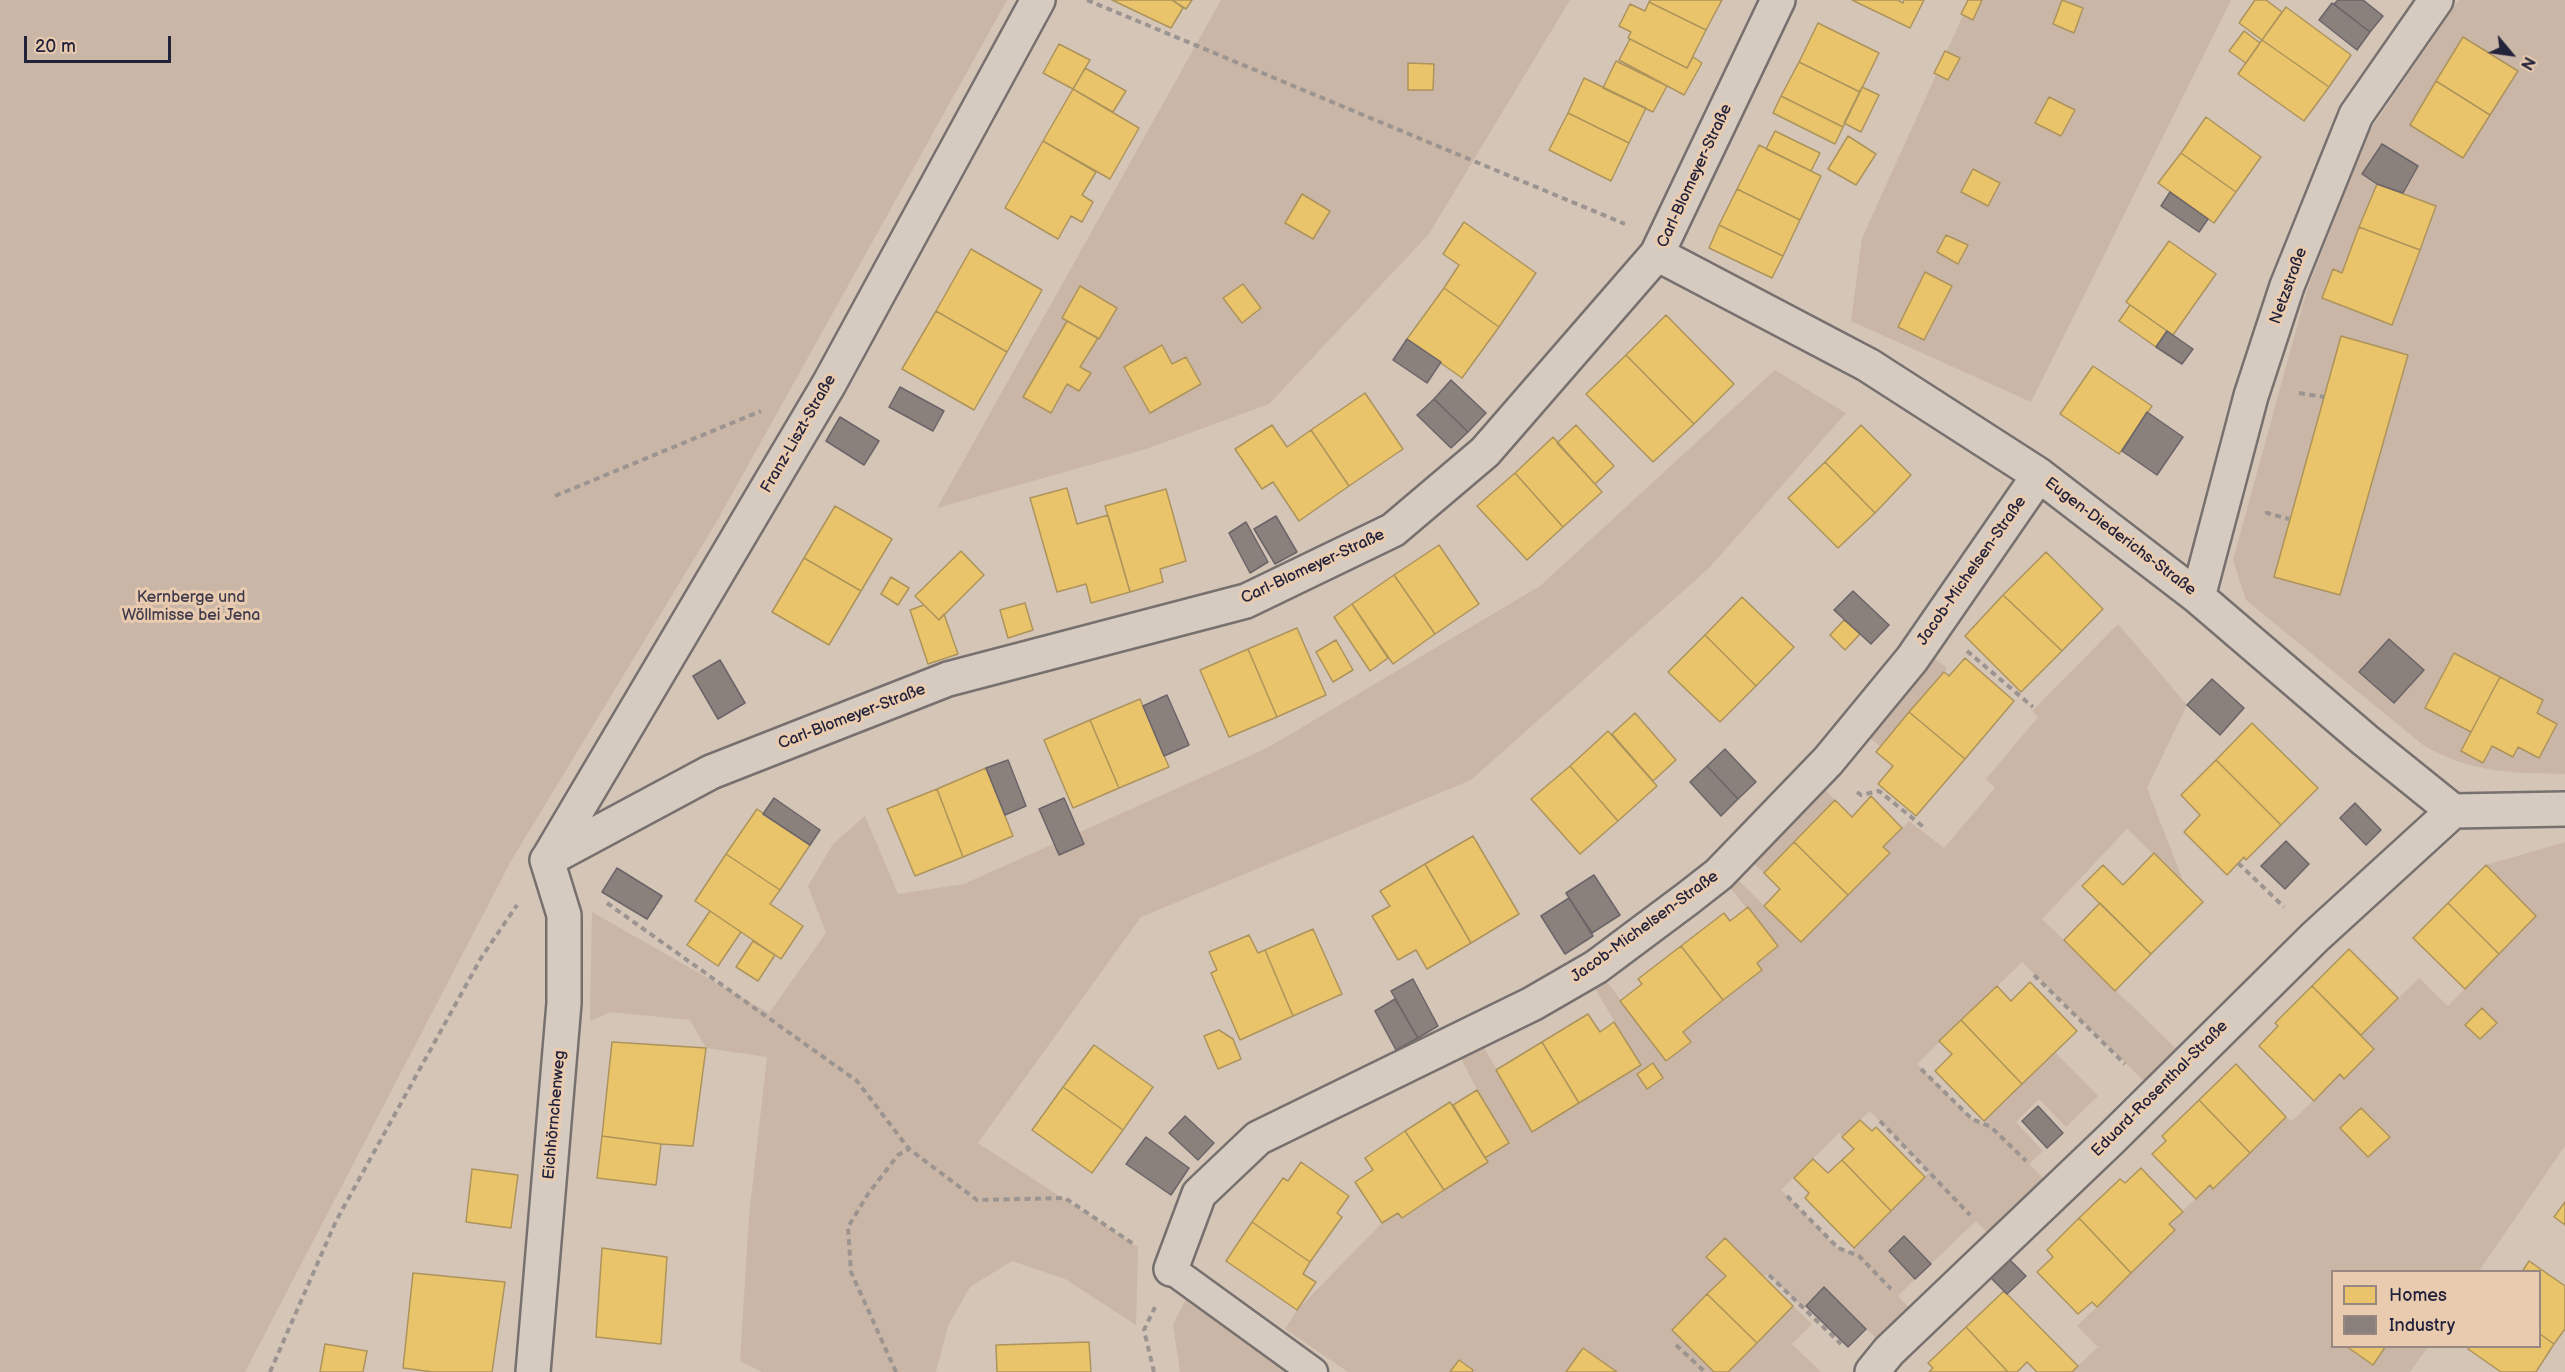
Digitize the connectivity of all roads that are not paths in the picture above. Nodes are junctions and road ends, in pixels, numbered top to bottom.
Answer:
1 (1038, 0) edge
2 (1778, 0) edge
3 (2436, 0) edge
4 (1657, 254) junction
5 (2039, 475) junction
6 (2198, 597) junction
7 (2565, 809) edge
8 (2453, 811) junction
9 (547, 860) junction
10 (1171, 1269) joint
11 (533, 1372) edge
12 (1313, 1372) edge
13 (1872, 1372) edge

1 - 9 street, Franz-Liszt-Straße
2 - 4 street, Carl-Blomeyer-Straße
3 - 6 street, Netzstraße
4 - 5 street, Eugen-Diederichs-Straße
4 - 9 street, Carl-Blomeyer-Straße
5 - 6 street, Eugen-Diederichs-Straße
5 - 10 street, Jacob-Michelsen-Straße
6 - 8 street, Eugen-Diederichs-Straße
7 - 8 street
8 - 13 street, Eduard-Rosenthal-Straße
9 - 11 street, Eichhörnchenweg
10 - 12 lane

